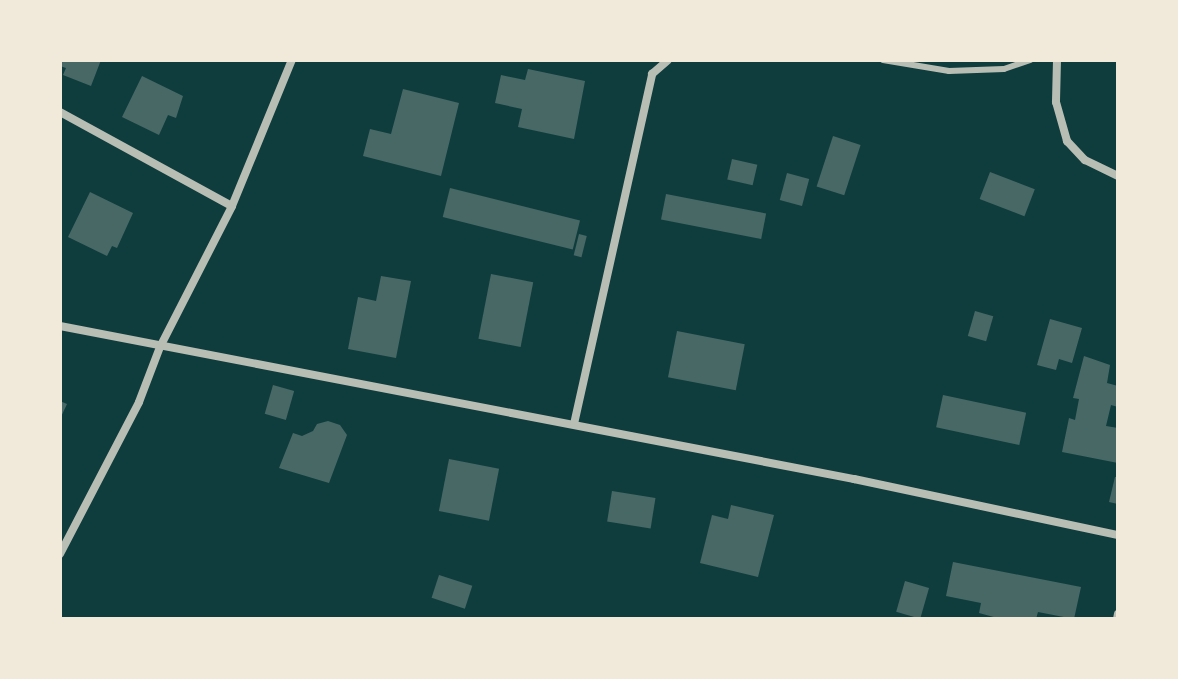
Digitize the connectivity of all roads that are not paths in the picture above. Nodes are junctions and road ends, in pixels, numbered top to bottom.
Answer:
1 (292, 60) edge
2 (668, 60) edge
3 (883, 60) edge
4 (1030, 60) edge
5 (1057, 60) edge
6 (60, 112) edge
7 (1118, 176) edge
8 (232, 206) junction
9 (60, 326) edge
10 (160, 347) junction
11 (574, 424) junction
12 (1118, 535) edge
13 (60, 554) edge

1 - 8 street
2 - 11 street
3 - 4 lane
5 - 7 street
6 - 8 street
8 - 10 street
9 - 10 street
10 - 11 street
10 - 13 street
11 - 12 street

